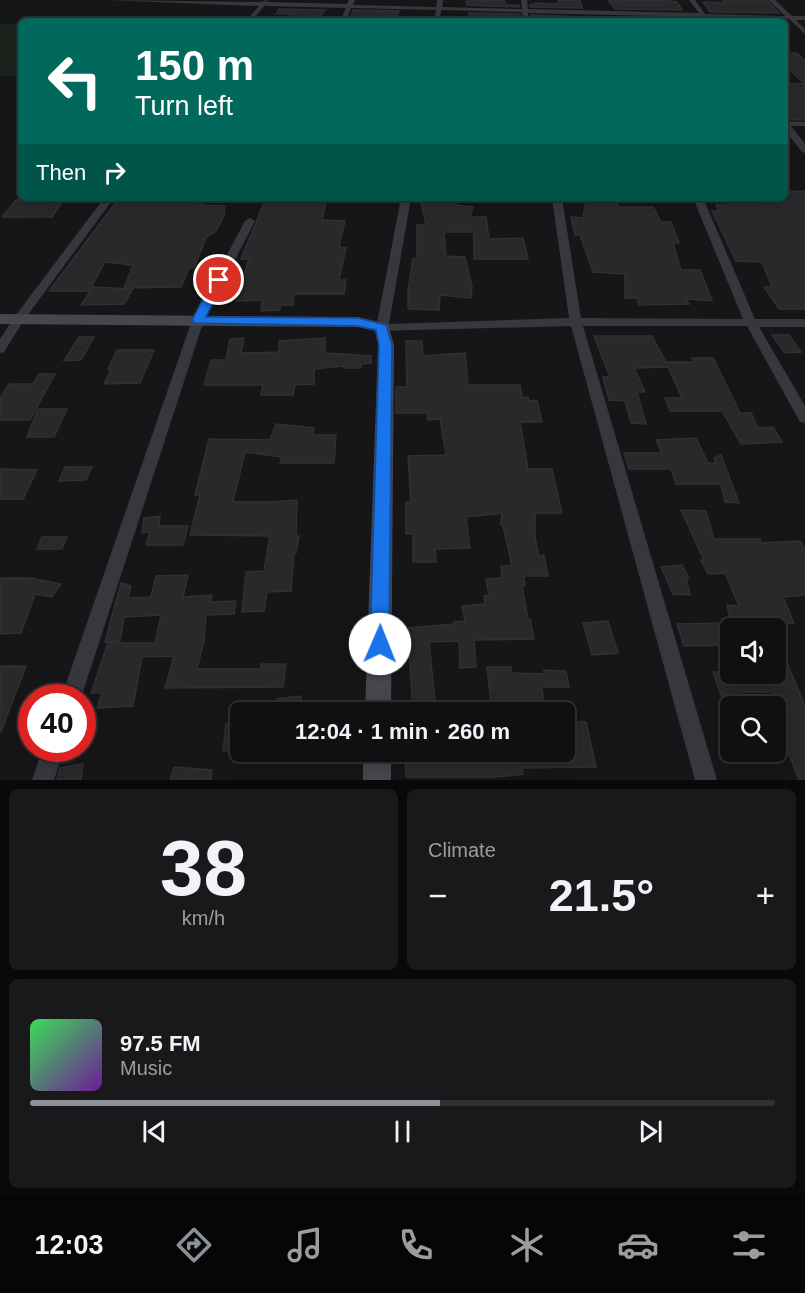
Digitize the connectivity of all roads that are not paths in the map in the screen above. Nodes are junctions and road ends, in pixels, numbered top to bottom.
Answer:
1 (110, 0) edge
2 (440, 0) edge
3 (524, 0) edge
4 (692, 0) edge
5 (772, 0) edge
6 (188, 1) edge
7 (265, 2) edge
8 (351, 3) edge
9 (439, 8) junction
10 (524, 9) junction
11 (617, 10) junction
12 (790, 17) junction
13 (252, 18) edge
14 (344, 18) edge
15 (437, 18) edge
16 (526, 18) edge
17 (621, 18) edge
18 (705, 18) edge
19 (805, 18) edge
20 (805, 32) edge
21 (788, 124) edge
22 (805, 124) edge
23 (788, 128) edge
24 (805, 150) edge
25 (107, 201) edge
26 (405, 201) edge
27 (557, 201) edge
28 (699, 201) edge
29 (250, 220) dead end
30 (9, 319) edge
31 (198, 320) junction
32 (576, 322) junction
33 (751, 322) junction
34 (805, 323) edge
35 (382, 327) junction
36 (0, 349) edge
37 (805, 418) edge
38 (76, 684) edge
39 (378, 702) edge
40 (49, 762) edge
41 (377, 762) edge
42 (43, 780) edge
43 (377, 780) edge
44 (706, 780) edge

1 - 6 street
2 - 9 street
3 - 10 street
4 - 18 street
5 - 12 street
6 - 7 street
7 - 8 street
7 - 13 street
8 - 9 street
8 - 14 street
9 - 10 street
9 - 15 street
10 - 11 street
10 - 16 street
11 - 17 street
11 - 18 street
12 - 18 street
12 - 19 street
12 - 20 street
21 - 22 street
23 - 24 street
25 - 30 street
26 - 35 street
27 - 32 street
28 - 33 street
29 - 31 street
30 - 31 street
30 - 36 street
31 - 35 street
31 - 38 street
32 - 33 street
32 - 35 street
32 - 44 street
33 - 34 street
33 - 37 street
35 - 39 street
40 - 42 street
41 - 43 street

